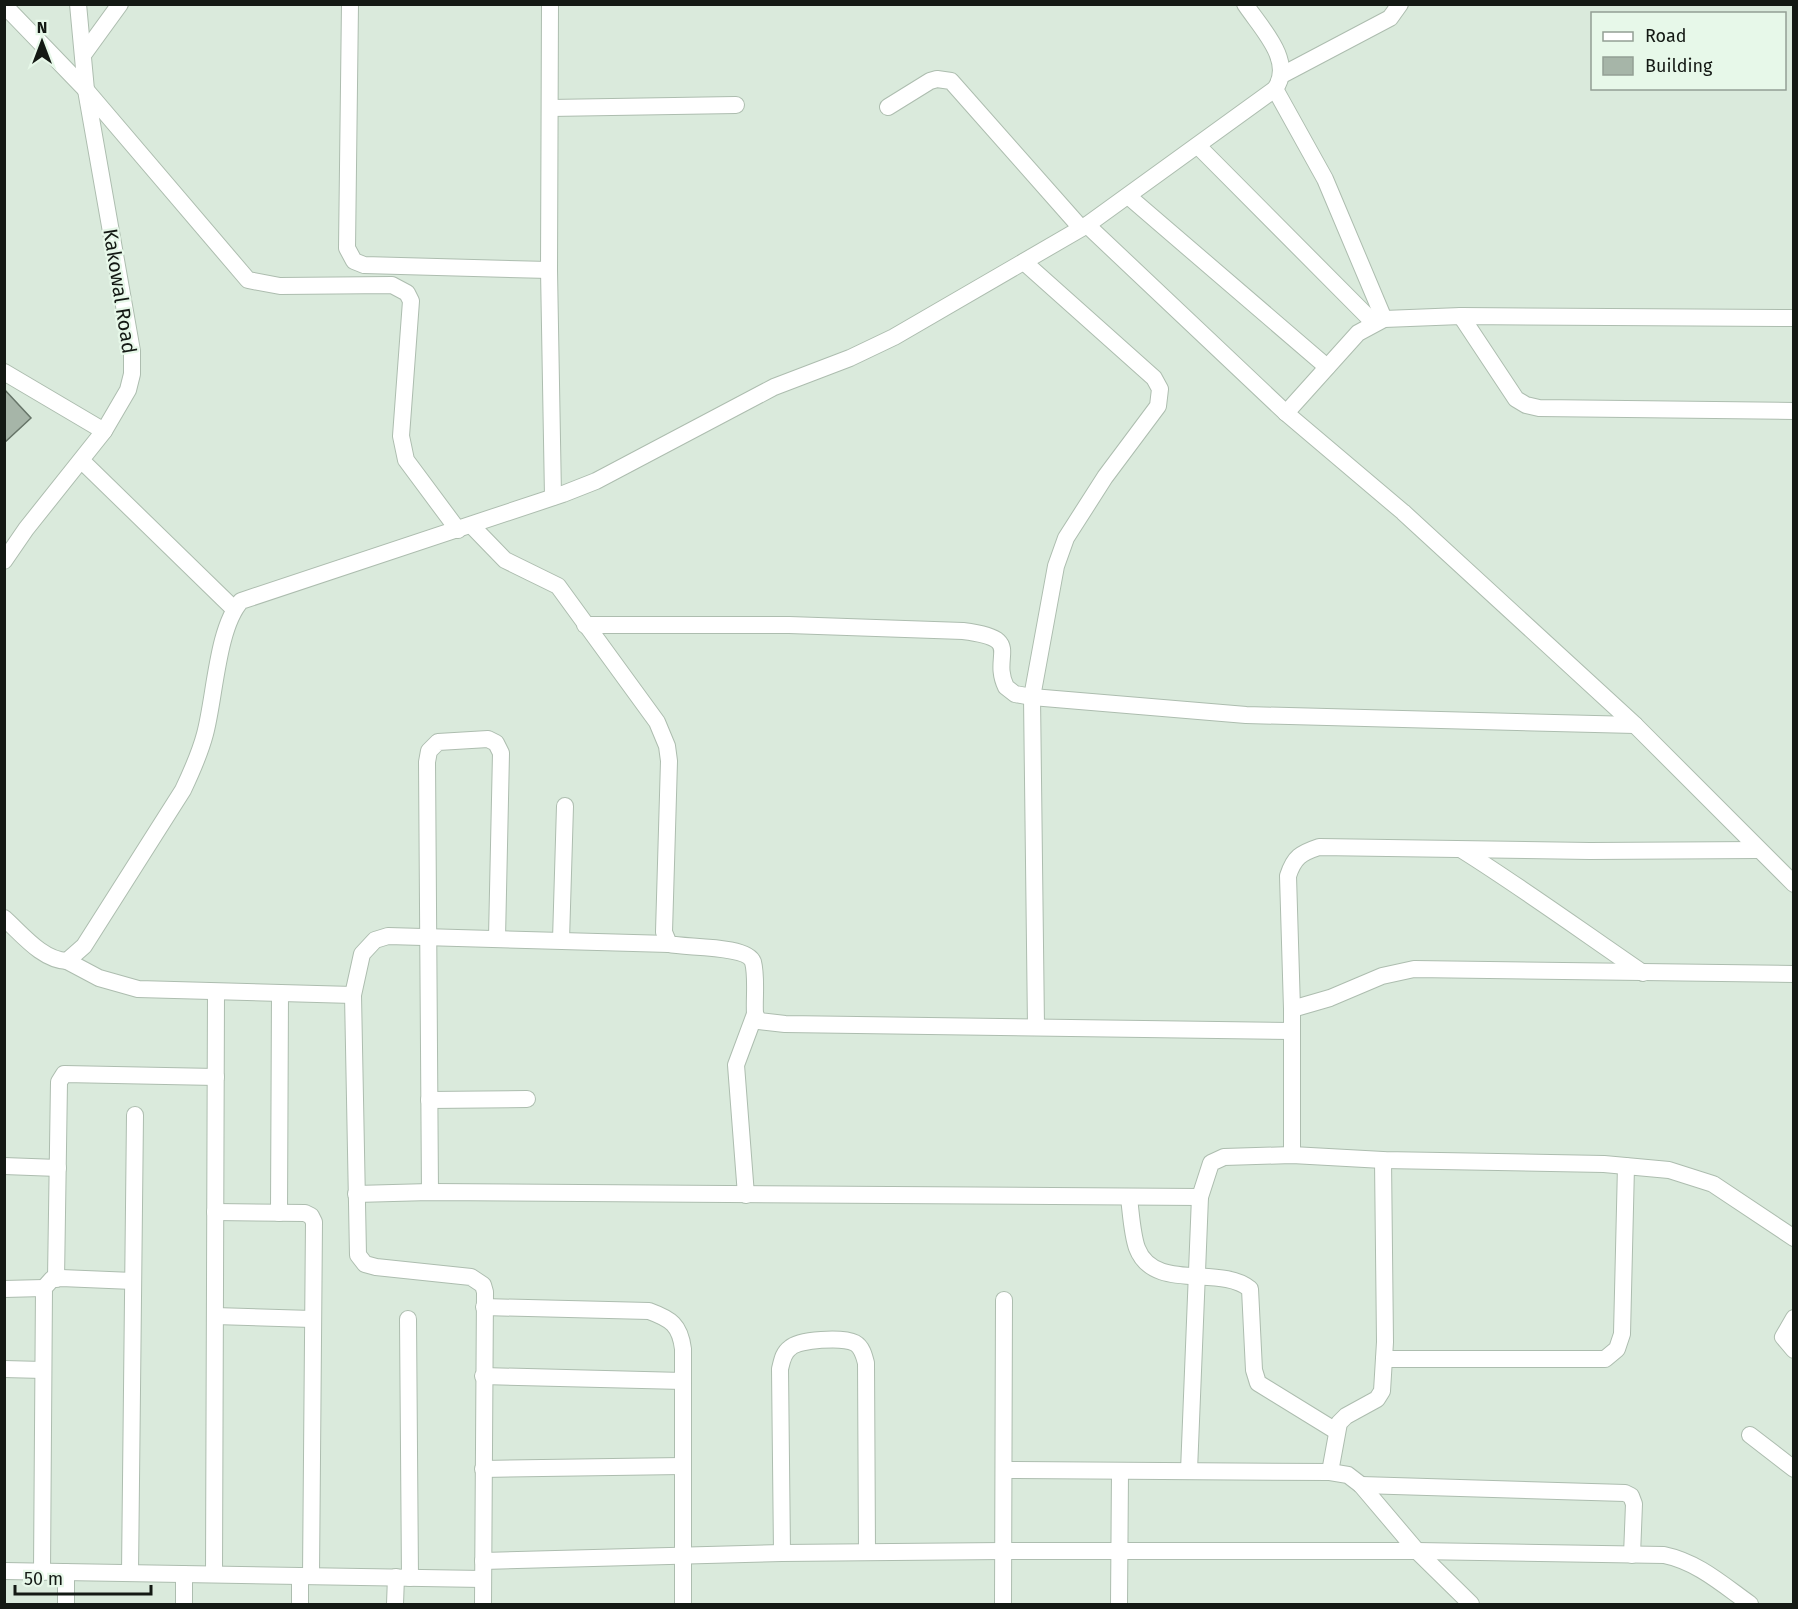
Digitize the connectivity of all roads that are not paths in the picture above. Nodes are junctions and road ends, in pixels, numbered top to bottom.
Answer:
1 (4, 4) edge
2 (78, 4) edge
3 (120, 4) edge
4 (350, 4) edge
5 (550, 4) edge
6 (1245, 4) edge
7 (1400, 4) edge
8 (83, 55) junction
9 (1279, 82) junction
10 (86, 90) junction
11 (736, 105) dead end
12 (888, 107) dead end
13 (550, 108) junction
14 (1198, 146) junction
15 (1128, 196) junction
16 (1084, 226) junction
17 (1024, 262) junction
18 (549, 270) junction
19 (1461, 316) junction
20 (1794, 318) edge
21 (1379, 321) junction
22 (1327, 368) junction
23 (4, 372) edge
24 (1794, 411) edge
25 (1286, 412) junction
26 (104, 431) junction
27 (82, 461) junction
28 (553, 497) junction
29 (465, 528) junction
30 (4, 561) edge
31 (234, 609) junction
32 (585, 625) junction
33 (1032, 697) junction
34 (1635, 725) junction
35 (566, 806) dead end
36 (1461, 849) junction
37 (1759, 850) junction
38 (1794, 884) edge
39 (4, 918) edge
40 (427, 935) junction
41 (498, 938) junction
42 (561, 940) junction
43 (669, 944) junction
44 (67, 961) junction
45 (1643, 973) junction
46 (1794, 974) edge
47 (216, 993) junction
48 (280, 993) junction
49 (353, 995) junction
50 (1292, 1009) junction
51 (755, 1014) junction
52 (1035, 1027) junction
53 (1291, 1031) junction
54 (216, 1077) junction
55 (527, 1099) dead end
56 (429, 1100) junction
57 (135, 1115) dead end
58 (1292, 1155) junction
59 (1383, 1160) junction
60 (4, 1166) edge
61 (1626, 1166) junction
62 (58, 1168) junction
63 (430, 1192) junction
64 (356, 1194) junction
65 (746, 1195) junction
66 (1200, 1197) junction
67 (1129, 1198) junction
68 (215, 1212) junction
69 (279, 1213) junction
70 (1794, 1238) edge
71 (1196, 1276) junction
72 (133, 1281) junction
73 (50, 1283) junction
74 (4, 1289) edge
75 (1004, 1300) dead end
76 (484, 1307) junction
77 (215, 1316) junction
78 (1794, 1318) edge
79 (312, 1319) junction
80 (408, 1319) dead end
81 (1794, 1350) edge
82 (1384, 1359) junction
83 (4, 1369) edge
84 (43, 1370) junction
85 (483, 1376) junction
86 (683, 1381) junction
87 (1336, 1431) junction
88 (1750, 1435) dead end
89 (682, 1466) junction
90 (483, 1469) junction
91 (1794, 1469) edge
92 (1005, 1470) junction
93 (1189, 1471) junction
94 (1120, 1472) junction
95 (1330, 1472) junction
96 (1361, 1485) junction
97 (1003, 1551) junction
98 (1417, 1551) junction
99 (782, 1552) junction
100 (867, 1552) junction
101 (1120, 1553) junction
102 (1632, 1555) junction
103 (682, 1557) junction
104 (483, 1561) junction
105 (4, 1571) edge
106 (42, 1572) junction
107 (66, 1572) junction
108 (130, 1573) junction
109 (184, 1574) junction
110 (214, 1574) junction
111 (306, 1576) junction
112 (403, 1578) junction
113 (483, 1579) junction
114 (66, 1605) edge
115 (184, 1605) edge
116 (300, 1605) edge
117 (395, 1605) edge
118 (483, 1605) edge
119 (683, 1605) edge
120 (1003, 1605) edge
121 (1119, 1605) edge
122 (1471, 1605) edge
123 (1750, 1605) edge

1 - 10 street
2 - 8 street, Kakowal Road
3 - 8 street
4 - 18 street
5 - 13 street
6 - 9 street
7 - 9 street
8 - 10 street, Kakowal Road
9 - 14 street
9 - 21 street
10 - 26 street, Kakowal Road
10 - 29 street
11 - 13 street
12 - 16 street
13 - 18 street
14 - 15 street
14 - 21 street
15 - 16 street
15 - 22 street
16 - 17 street
16 - 25 street
17 - 28 street
17 - 33 street
18 - 28 street
19 - 20 street
19 - 21 street
19 - 24 street
21 - 22 street
22 - 25 street
23 - 26 street
25 - 34 street
26 - 27 street, Kakowal Road
27 - 30 street, Kakowal Road
27 - 31 street
28 - 29 street
29 - 31 street
29 - 32 street
31 - 44 street
32 - 33 street
32 - 43 street
33 - 34 street
33 - 52 street
34 - 37 street
35 - 42 street
36 - 37 street
36 - 45 street
36 - 50 street
37 - 38 street
39 - 44 street
40 - 41 street
40 - 41 street
40 - 49 street
40 - 56 street
41 - 42 street
42 - 43 street
43 - 51 street
44 - 47 street
45 - 46 street
45 - 50 street
47 - 48 street
47 - 54 street
48 - 49 street
48 - 69 street
49 - 64 street
50 - 53 street
51 - 52 street
51 - 65 street
52 - 53 street
53 - 58 street
54 - 62 street
54 - 68 street
55 - 56 street
56 - 63 street
57 - 72 street
58 - 59 street
58 - 66 street
59 - 61 street
59 - 82 street
60 - 62 street
61 - 70 street
61 - 82 street
62 - 73 street
63 - 64 street
63 - 65 street
64 - 76 street
65 - 67 street
66 - 67 street
66 - 71 street
67 - 71 street
68 - 69 street
68 - 77 street
69 - 79 street
71 - 87 street
71 - 93 street
72 - 73 street
72 - 108 street
73 - 74 street
73 - 84 street
75 - 92 street
76 - 85 street
76 - 86 street
77 - 79 street
77 - 110 street
78 - 81 street
79 - 111 street
80 - 112 street
82 - 87 street
83 - 84 street
84 - 106 street
85 - 86 street
85 - 90 street
86 - 89 street
87 - 95 street
88 - 91 street
89 - 90 street
89 - 103 street
90 - 104 street
92 - 94 street
92 - 97 street
93 - 94 street
93 - 95 street
94 - 101 street
95 - 96 street
96 - 98 street
96 - 102 street
97 - 100 street
97 - 101 street
97 - 120 street
98 - 101 street
98 - 102 street
98 - 122 street
99 - 100 street
99 - 100 street
99 - 103 street
101 - 121 street
102 - 123 street
103 - 104 street
103 - 119 street
104 - 113 street
105 - 106 street
106 - 107 street
107 - 108 street
107 - 114 street
108 - 109 street
109 - 110 street
109 - 115 street
110 - 111 street
111 - 112 street
111 - 116 street
112 - 113 street
112 - 117 street
113 - 118 street

